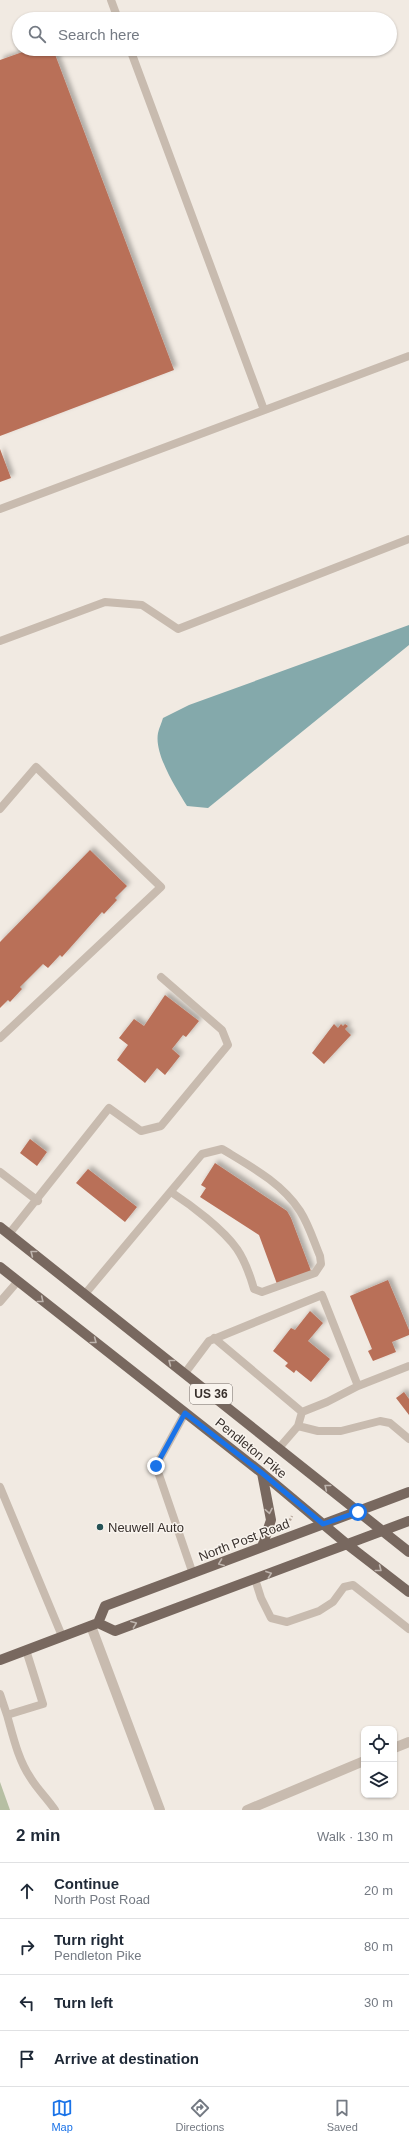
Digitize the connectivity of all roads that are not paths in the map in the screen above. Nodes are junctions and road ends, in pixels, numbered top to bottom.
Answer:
1 (111, 0) edge
2 (115, 12) edge
3 (133, 56) edge
4 (409, 356) edge
5 (264, 410) junction
6 (0, 509) edge
7 (409, 539) edge
8 (0, 641) edge
9 (0, 809) edge
10 (161, 977) dead end
11 (0, 1038) edge
12 (0, 1172) edge
13 (170, 1192) junction
14 (38, 1201) junction
15 (0, 1227) edge
16 (10, 1234) junction
17 (0, 1267) edge
18 (18, 1281) junction
19 (85, 1294) junction
20 (0, 1302) edge
21 (214, 1338) junction
22 (409, 1366) edge
23 (186, 1373) junction
24 (358, 1386) junction
25 (302, 1412) junction
26 (185, 1413) junction
27 (298, 1426) junction
28 (409, 1439) edge
29 (278, 1448) junction
30 (262, 1473) junction
31 (0, 1487) edge
32 (409, 1492) edge
33 (358, 1512) junction
34 (409, 1521) edge
35 (323, 1524) junction
36 (382, 1531) junction
37 (348, 1545) junction
38 (262, 1548) junction
39 (409, 1552) edge
40 (193, 1574) junction
41 (255, 1579) junction
42 (409, 1592) edge
43 (94, 1624) junction
44 (409, 1629) edge
45 (62, 1636) junction
46 (26, 1650) junction
47 (0, 1660) edge
48 (0, 1694) edge
49 (7, 1715) junction
50 (409, 1742) edge
51 (397, 1747) edge
52 (362, 1762) edge
53 (55, 1810) edge
54 (160, 1810) edge
55 (247, 1810) edge

1 - 2 lane
3 - 5 lane
4 - 5 lane
5 - 6 lane
7 - 8 lane
9 - 11 lane
10 - 14 lane
12 - 14 lane
13 - 13 lane
13 - 19 lane
14 - 16 lane
15 - 16 main road, Pendleton Pike / US 36
19 -> 16 main road, Pendleton Pike / US 36
17 - 18 main road, Pendleton Pike
18 - 20 lane
18 -> 26 main road, Pendleton Pike / US 36
23 -> 19 main road, Pendleton Pike / US 36
21 - 23 lane
21 - 24 lane
21 - 25 lane
22 - 24 lane
23 - 29 main road, Pendleton Pike / US 36
24 - 25 lane
25 - 27 lane
26 - 30 main road, Pendleton Pike / US 36
26 - 40 lane
27 - 28 lane
27 - 29 lane
33 -> 29 main road, Pendleton Pike / US 36
30 - 35 main road, Pendleton Pike / US 36
30 -> 38 main road
31 - 45 lane
32 - 33 main road, North Post Road
33 - 35 main road, North Post Road
33 - 36 main road, Pendleton Pike / US 36
34 - 36 main road
35 - 37 main road, Pendleton Pike / US 36
35 - 38 main road, North Post Road
36 - 37 main road
36 - 39 main road, Pendleton Pike / US 36
41 -> 37 main road
37 -> 42 main road, Pendleton Pike / US 36
38 -> 40 main road, North Post Road
40 - 43 main road, North Post Road
43 -> 41 main road
41 - 44 lane
43 - 45 main road
43 - 54 street
45 - 46 main road
46 - 47 main road
46 - 49 lane
48 - 49 lane
49 - 53 lane
50 - 51 street
52 - 55 street

